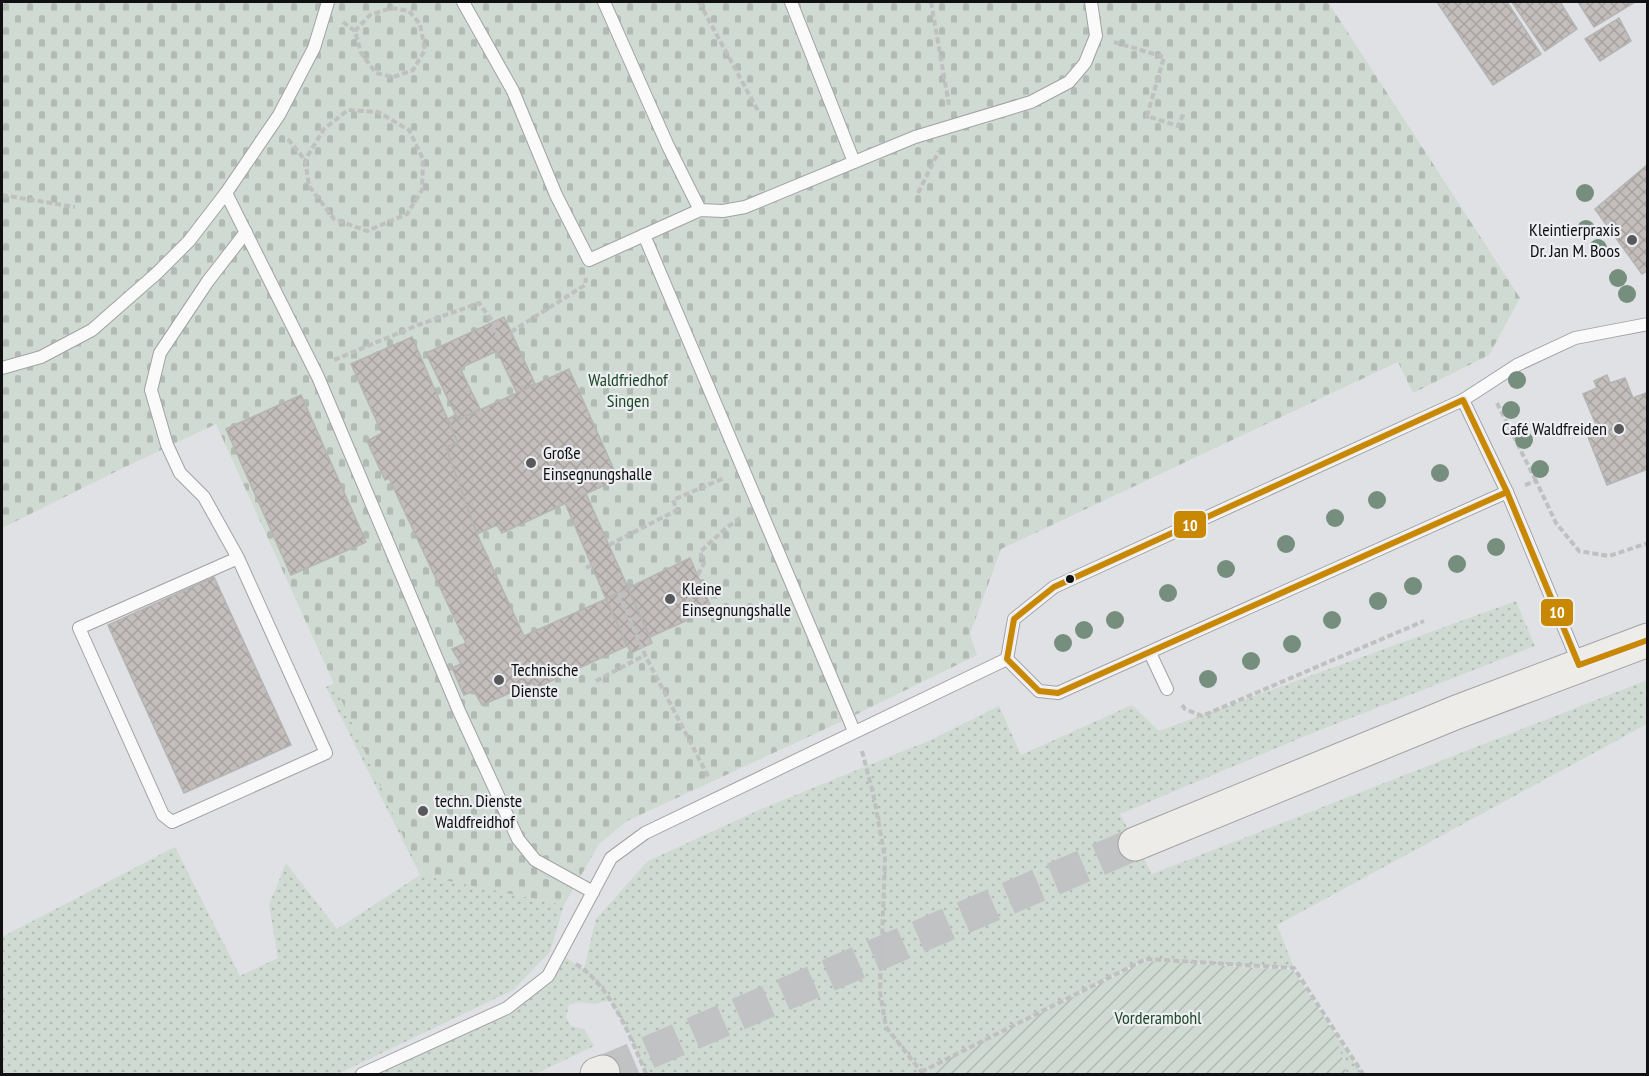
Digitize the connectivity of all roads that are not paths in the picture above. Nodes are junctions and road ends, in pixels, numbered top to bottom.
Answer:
1 (463, 2) edge
2 (604, 2) edge
3 (791, 2) edge
4 (1091, 2) edge
5 (327, 5) edge
6 (854, 162) junction
7 (226, 193) junction
8 (700, 210) junction
9 (246, 232) junction
10 (644, 235) junction
11 (1647, 324) edge
12 (2, 368) edge
13 (1463, 400) junction
14 (1507, 492) junction
15 (238, 558) junction
16 (1647, 640) edge
17 (1150, 653) junction
18 (1007, 659) junction
19 (1579, 664) junction
20 (1167, 689) road end
21 (854, 731) junction
22 (1135, 844) tunnel mouth
23 (593, 892) junction
24 (362, 1074) edge

1 - 10 lane
2 - 8 lane
3 - 6 lane
4 - 6 lane
5 - 7 lane
6 - 8 lane
7 - 9 lane
7 - 12 lane
8 - 10 lane
9 - 15 lane
9 - 23 lane
10 - 21 lane
11 - 13 lane
13 - 14 lane
13 - 18 lane
14 - 17 lane
14 - 19 lane
15 - 15 lane
16 - 19 main road
17 - 18 lane
17 - 20 lane
18 - 21 lane
19 - 22 main road
21 - 23 lane
23 - 24 lane

